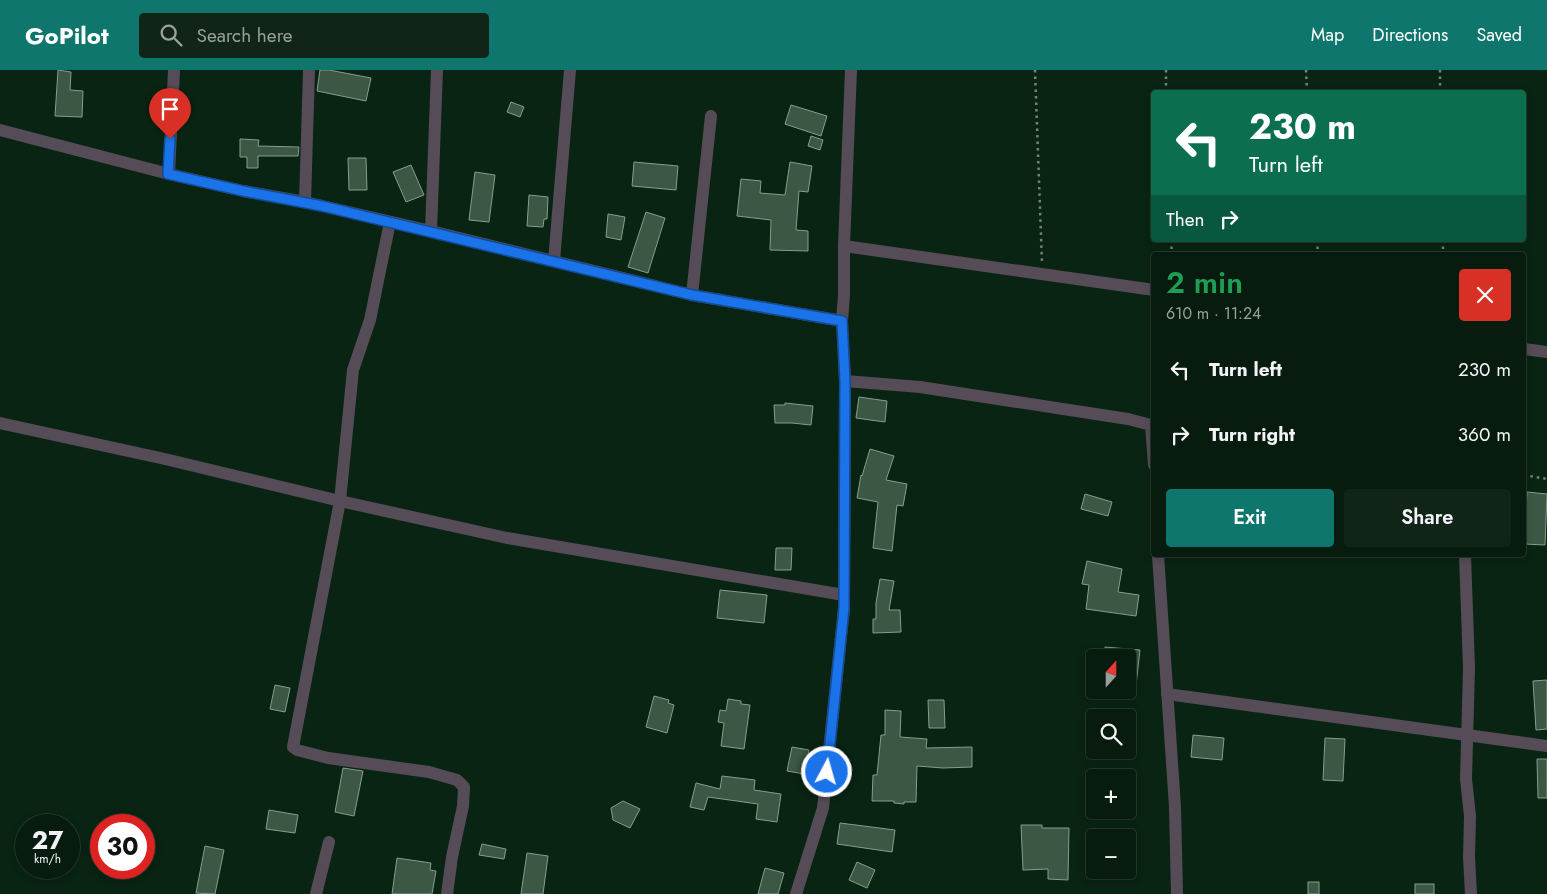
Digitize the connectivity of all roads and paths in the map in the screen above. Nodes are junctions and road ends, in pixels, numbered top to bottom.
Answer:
1 (174, 70) edge
2 (309, 70) edge
3 (437, 70) edge
4 (570, 70) edge
5 (851, 70) edge
6 (1035, 70) edge
7 (1166, 70) edge
8 (1306, 70) edge
9 (1440, 70) edge
10 (1166, 90) edge
11 (1307, 90) edge
12 (1440, 90) edge
13 (711, 116) dead end
14 (0, 130) edge
15 (168, 174) junction
16 (305, 202) junction
17 (390, 222) junction
18 (431, 232) junction
19 (844, 246) junction
20 (554, 261) junction
21 (1042, 263) dead end
22 (1151, 290) edge
23 (692, 295) junction
24 (842, 321) junction
25 (1526, 349) edge
26 (1547, 352) edge
27 (845, 381) junction
28 (0, 423) edge
29 (1151, 425) edge
30 (1526, 476) edge
31 (1547, 479) edge
32 (340, 502) junction
33 (1158, 557) edge
34 (1465, 557) edge
35 (844, 595) junction
36 (1167, 694) junction
37 (1468, 735) junction
38 (1547, 746) edge
39 (329, 842) dead end
40 (316, 894) edge
41 (447, 894) edge
42 (796, 894) edge
43 (1177, 894) edge
44 (1471, 894) edge

1 - 15 street
2 - 16 street
3 - 18 street
4 - 20 street
5 - 19 street
6 - 21 path
7 - 10 path
8 - 11 path
9 - 12 path
13 - 23 street
14 - 15 street
15 - 16 street
16 - 17 street
17 - 18 street
17 - 32 street
18 - 20 street
19 - 22 street
19 - 24 street
20 - 23 street
23 - 24 street
24 - 27 street
25 - 26 street
27 - 29 street
27 - 35 street
28 - 32 street
30 - 31 path
32 - 35 street
32 - 41 street
33 - 36 street
34 - 37 street
35 - 42 street
36 - 37 street
36 - 43 street
37 - 38 street
37 - 44 street
39 - 40 street

